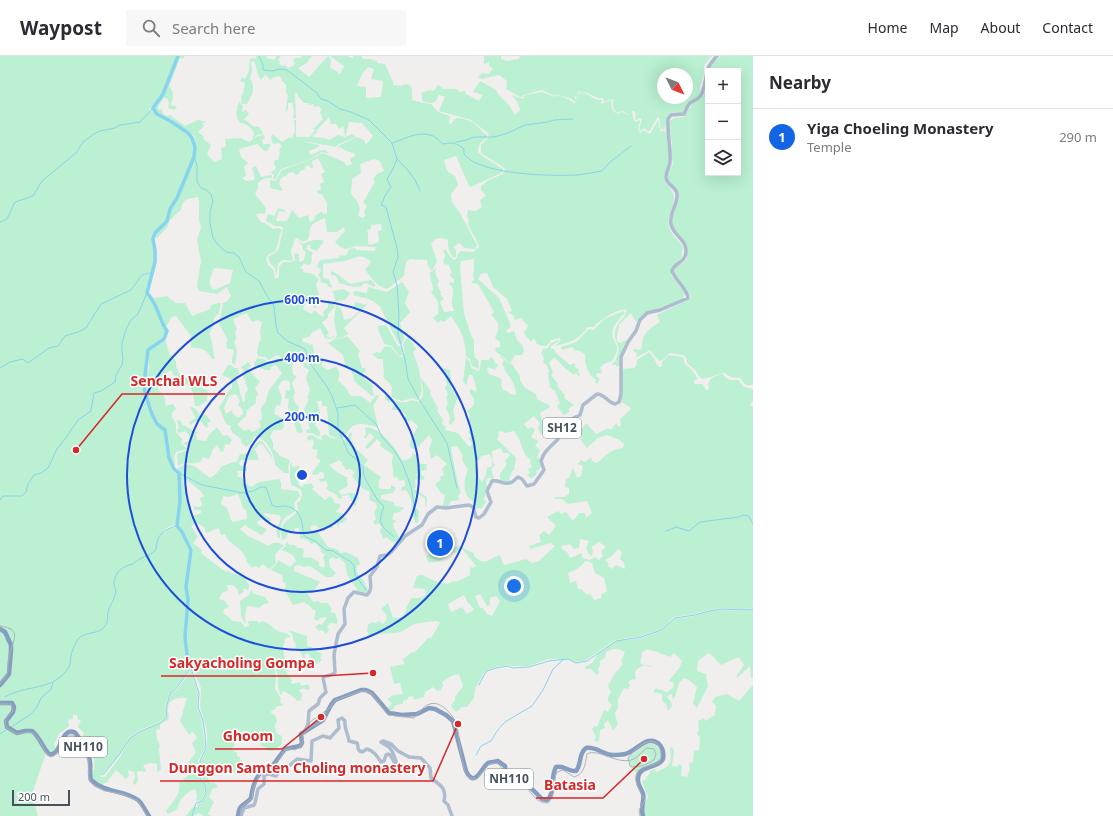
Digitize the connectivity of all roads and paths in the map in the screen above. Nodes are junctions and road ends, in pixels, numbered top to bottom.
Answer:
1 (717, 56) edge
2 (0, 629) edge
3 (0, 685) edge
4 (0, 703) edge
5 (304, 732) junction
6 (149, 816) edge
7 (240, 816) edge
8 (452, 816) edge
9 (643, 816) edge

1 - 5 main road, SH12
2 - 3 highway
4 - 6 highway, NH110
5 - 7 highway
5 - 9 highway, NH110
7 - 8 main road

